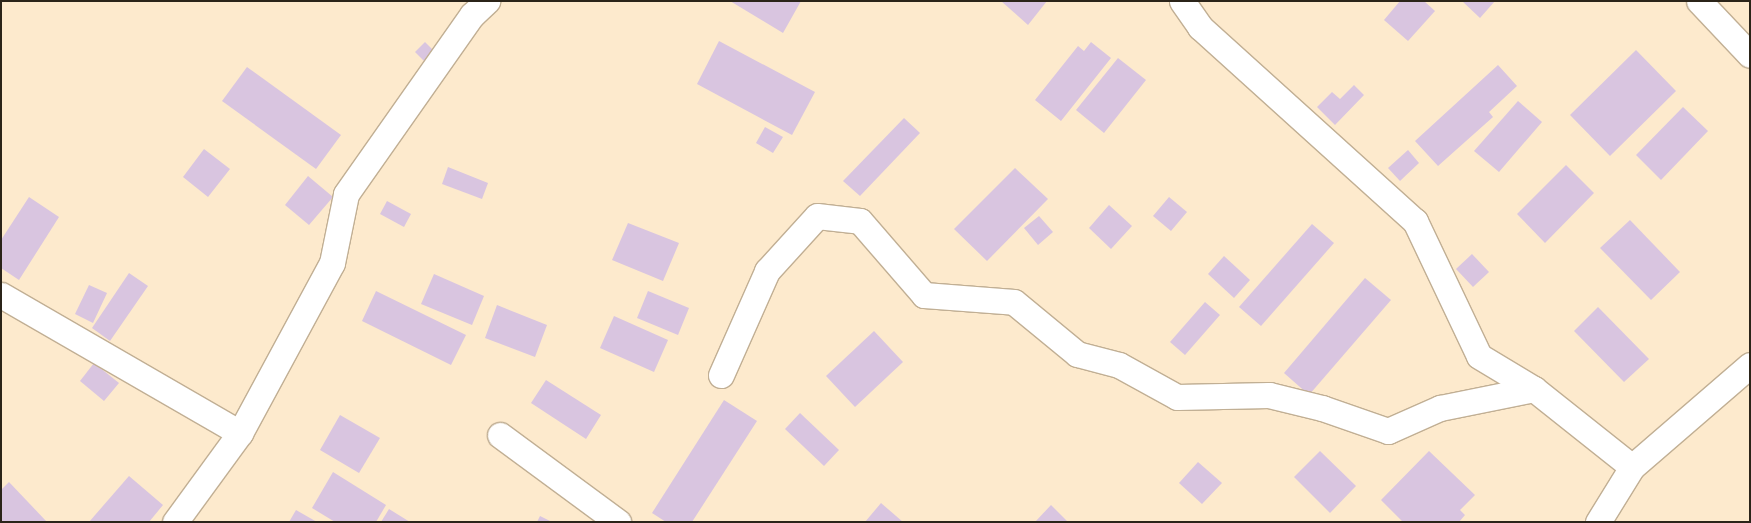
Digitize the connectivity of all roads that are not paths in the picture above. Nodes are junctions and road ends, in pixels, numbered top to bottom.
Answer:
1 (487, 1) edge
2 (1182, 1) edge
3 (1699, 1) edge
4 (1750, 55) edge
5 (1, 295) edge
6 (1750, 365) edge
7 (721, 375) dead end
8 (1534, 389) junction
9 (240, 434) junction
10 (500, 435) dead end
11 (1632, 467) junction
12 (176, 522) edge
13 (618, 522) edge
14 (1598, 522) edge

1 - 9 street
2 - 8 street
3 - 4 street
5 - 9 street
6 - 11 street
7 - 8 street
8 - 11 street
9 - 12 street
10 - 13 street
11 - 14 street

